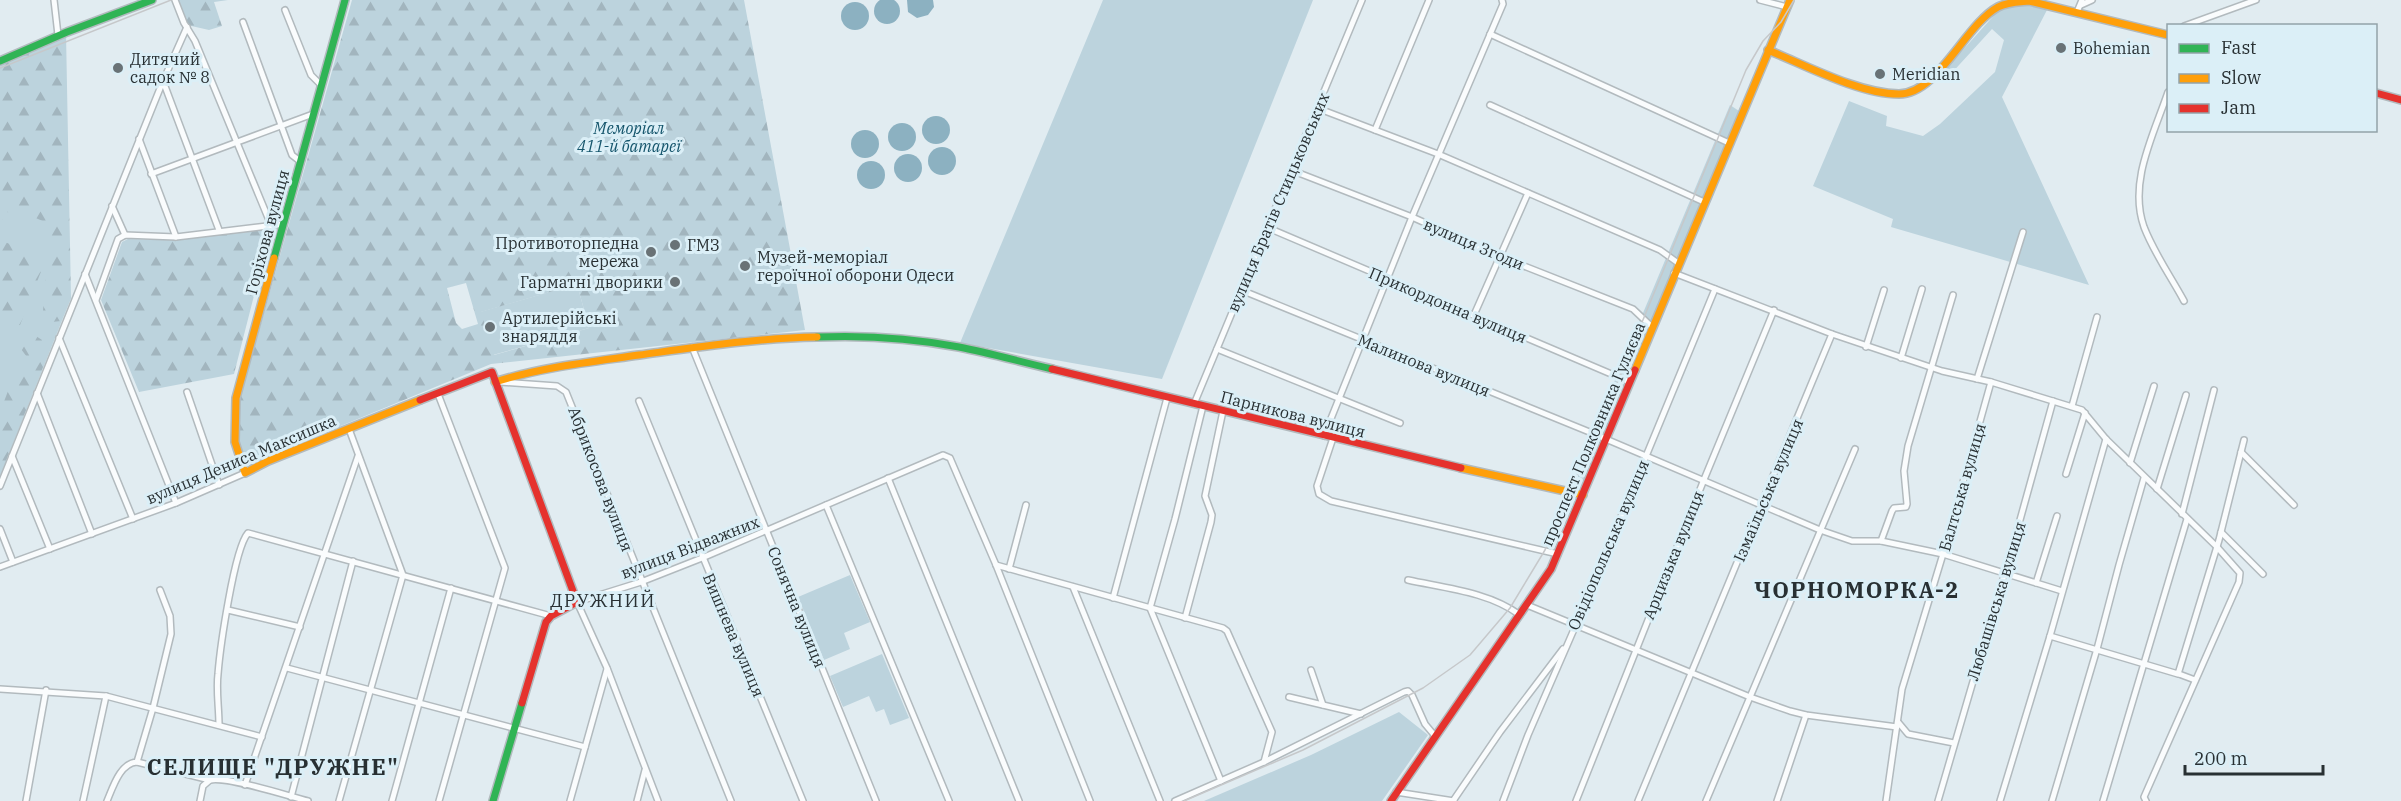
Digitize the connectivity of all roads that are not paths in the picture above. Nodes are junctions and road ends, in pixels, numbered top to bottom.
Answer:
1 (54, 0) edge
2 (152, 0) edge
3 (175, 0) edge
4 (345, 0) edge
5 (1362, 0) edge
6 (1429, 0) edge
7 (1502, 0) edge
8 (1760, 0) edge
9 (2092, 0) edge
10 (2256, 0) edge
11 (2082, 2) edge
12 (1788, 3) edge
13 (285, 10) dead end
14 (2077, 12) junction
15 (243, 22) dead end
16 (2190, 24) edge
17 (187, 27) junction
18 (1490, 34) junction
19 (58, 35) junction
20 (2167, 35) edge
21 (1768, 50) junction
22 (0, 61) edge
23 (163, 81) junction
24 (321, 85) junction
25 (2377, 93) edge
26 (2167, 98) edge
27 (2401, 100) edge
28 (1490, 105) dead end
29 (1317, 108) junction
30 (313, 114) junction
31 (282, 125) junction
32 (1375, 130) junction
33 (139, 139) junction
34 (236, 142) junction
35 (1729, 143) junction
36 (1438, 154) junction
37 (192, 158) junction
38 (301, 162) junction
39 (1291, 170) junction
40 (151, 174) junction
41 (1528, 193) junction
42 (1704, 202) junction
43 (112, 206) junction
44 (1412, 218) junction
45 (284, 224) junction
46 (271, 225) junction
47 (1266, 227) junction
48 (219, 230) junction
49 (2023, 231) dead end
50 (125, 235) junction
51 (176, 237) junction
52 (1501, 257) junction
53 (1678, 262) junction
54 (1674, 273) junction
55 (85, 274) junction
56 (1387, 279) junction
57 (1715, 289) junction
58 (1922, 289) dead end
59 (1241, 290) junction
60 (1884, 290) dead end
61 (1953, 295) dead end
62 (96, 301) junction
63 (2184, 301) dead end
64 (1774, 310) junction
65 (1474, 315) junction
66 (2097, 317) dead end
67 (1652, 327) junction
68 (1832, 334) junction
69 (59, 338) junction
70 (1363, 340) junction
71 (692, 347) junction
72 (1866, 347) junction
73 (1217, 349) junction
74 (1901, 358) junction
75 (1932, 367) junction
76 (1977, 379) junction
77 (495, 382) junction
78 (1630, 382) junction
79 (1991, 382) junction
80 (2154, 386) dead end
81 (2214, 390) dead end
82 (187, 392) dead end
83 (37, 393) junction
84 (438, 394) junction
85 (2186, 394) dead end
86 (1167, 398) junction
87 (1339, 398) junction
88 (639, 401) dead end
89 (2053, 401) junction
90 (1194, 404) junction
91 (1203, 406) junction
92 (2072, 406) junction
93 (1223, 411) junction
94 (2085, 413) junction
95 (1400, 423) dead end
96 (349, 429) junction
97 (1324, 436) junction
98 (1333, 438) junction
99 (2106, 439) junction
100 (1606, 440) junction
101 (2244, 440) dead end
102 (1855, 449) dead end
103 (2241, 452) junction
104 (12, 456) junction
105 (358, 456) junction
106 (1645, 458) junction
107 (2130, 463) junction
108 (245, 472) junction
109 (2066, 474) dead end
110 (888, 478) junction
111 (2144, 478) junction
112 (1703, 482) junction
113 (219, 485) junction
114 (0, 486) edge
115 (2157, 489) junction
116 (1583, 495) junction
117 (176, 502) junction
118 (826, 505) junction
119 (1026, 505) dead end
120 (1761, 505) junction
121 (2294, 505) dead end
122 (2182, 514) junction
123 (2056, 516) dead end
124 (133, 519) junction
125 (2187, 519) junction
126 (0, 529) edge
127 (1820, 530) junction
128 (766, 532) junction
129 (2221, 532) junction
130 (92, 534) junction
131 (1881, 541) junction
132 (2217, 548) junction
133 (50, 549) junction
134 (325, 553) junction
135 (1558, 554) junction
136 (1943, 554) junction
137 (702, 558) junction
138 (353, 561) junction
139 (13, 562) junction
140 (996, 565) junction
141 (0, 567) edge
142 (1009, 569) junction
143 (2004, 573) junction
144 (2264, 574) dead end
145 (403, 575) junction
146 (1408, 580) dead end
147 (641, 582) junction
148 (2036, 583) junction
149 (1073, 587) junction
150 (451, 588) junction
151 (159, 590) dead end
152 (2062, 591) junction
153 (1113, 598) junction
154 (496, 601) junction
155 (577, 602) junction
156 (1527, 605) junction
157 (1150, 608) junction
158 (228, 610) junction
159 (1520, 615) junction
160 (551, 616) junction
161 (1185, 618) junction
162 (1575, 624) junction
163 (300, 627) junction
164 (2050, 636) junction
165 (1568, 642) junction
166 (1636, 649) junction
167 (2097, 649) junction
168 (2144, 663) junction
169 (286, 668) junction
170 (608, 668) junction
171 (1311, 670) dead end
172 (1693, 673) junction
173 (2179, 674) dead end
174 (323, 678) junction
175 (2195, 680) dead end
176 (0, 689) edge
177 (46, 690) junction
178 (372, 692) junction
179 (106, 696) junction
180 (1289, 697) dead end
181 (1750, 697) junction
182 (418, 705) junction
183 (1323, 705) junction
184 (153, 708) junction
185 (1361, 714) junction
186 (463, 716) junction
187 (1806, 716) junction
188 (219, 725) junction
189 (1898, 725) junction
190 (513, 729) junction
191 (1435, 736) junction
192 (262, 737) junction
193 (1954, 743) junction
194 (585, 747) junction
195 (137, 762) junction
196 (1264, 762) junction
197 (645, 768) junction
198 (210, 780) junction
199 (1221, 781) junction
200 (245, 785) junction
201 (1396, 792) junction
202 (291, 797) junction
203 (2104, 800) edge
204 (26, 801) edge
205 (83, 801) edge
206 (107, 801) edge
207 (200, 801) edge
208 (308, 801) edge
209 (339, 801) edge
210 (392, 801) edge
211 (439, 801) edge
212 (493, 801) edge
213 (570, 801) edge
214 (637, 801) edge
215 (658, 801) edge
216 (731, 801) edge
217 (803, 801) edge
218 (876, 801) edge
219 (949, 801) edge
220 (1019, 801) edge
221 (1090, 801) edge
222 (1160, 801) edge
223 (1175, 801) edge
224 (1390, 801) edge
225 (1454, 801) edge
226 (1503, 801) edge
227 (1576, 801) edge
228 (1638, 801) edge
229 (1706, 801) edge
230 (1778, 801) edge
231 (1886, 801) edge
232 (1938, 801) edge
233 (2000, 801) edge
234 (2052, 801) edge
235 (2146, 801) edge

1 - 19 street
2 - 19 street
3 - 17 street
4 - 24 street, Горіхова вулиця
5 - 29 street, вулиця Братів Стицьковських
6 - 32 street
7 - 18 street
8 - 12 street
9 - 11 street
10 - 16 street
11 - 14 street
12 - 21 street, проспект Полковника Гуляєва
13 - 24 street
14 - 20 street
14 - 21 street
15 - 31 street
17 - 23 street
17 - 34 street
18 - 35 street
18 - 36 street
19 - 22 street
21 - 35 street, проспект Полковника Гуляєва
23 - 33 street
23 - 37 street
24 - 30 street, Горіхова вулиця
25 - 27 street
26 - 63 street
28 - 42 street
29 - 32 street
29 - 39 street, вулиця Братів Стицьковських
30 - 31 street
30 - 38 street, Горіхова вулиця
31 - 34 street
31 - 38 street
32 - 36 street
33 - 40 street
33 - 43 street
34 - 37 street
34 - 46 street
35 - 42 street, проспект Полковника Гуляєва
36 - 41 street
36 - 44 street
37 - 40 street
37 - 48 street
38 - 45 street, Горіхова вулиця
39 - 44 street, вулиця Згоди
39 - 47 street, вулиця Братів Стицьковських
40 - 51 street
41 - 52 street
41 - 53 street
42 - 53 street, проспект Полковника Гуляєва
43 - 50 street
43 - 55 street
44 - 52 street, вулиця Згоди
44 - 56 street
45 - 46 street
45 - 108 street, Горіхова вулиця
46 - 48 street
47 - 56 street, Прикордонна вулиця
47 - 59 street, вулиця Братів Стицьковських
48 - 51 street
49 - 76 street
50 - 51 street
50 - 62 street
52 - 65 street
52 - 67 street, вулиця Згоди
53 - 54 street, проспект Полковника Гуляєва
54 - 57 street
54 - 67 street, проспект Полковника Гуляєва
55 - 62 street
55 - 69 street
56 - 65 street, Прикордонна вулиця
56 - 70 street
57 - 64 street
57 - 106 street, Овідіопольська вулиця
58 - 74 street
59 - 70 street, Малинова вулиця
59 - 73 street, вулиця Братів Стицьковських
60 - 72 street
61 - 75 street
62 - 117 street
64 - 68 street
64 - 112 street, Арцизька вулиця
65 - 78 street, Прикордонна вулиця
66 - 92 street
67 - 78 street, проспект Полковника Гуляєва
68 - 72 street
68 - 120 street, Ізмаїльська вулиця
69 - 83 street
69 - 124 street
70 - 87 street
70 - 100 street, Малинова вулиця
71 - 77 street
71 - 86 street, Парникова вулиця
71 - 128 street, Сонячна вулиця
72 - 74 street
73 - 87 street
73 - 90 street, вулиця Братів Стицьковських
74 - 75 street
75 - 76 street
75 - 131 street
76 - 79 street
77 - 84 street, вулиця Дениса Максишка
77 - 147 street, Абрикосова вулиця
77 - 155 street
78 - 100 street, проспект Полковника Гуляєва
79 - 89 street
79 - 136 street, Балтська вулиця
80 - 107 street
81 - 122 street
82 - 113 street
83 - 104 street
83 - 130 street
84 - 96 street, вулиця Дениса Максишка
84 - 154 street
85 - 115 street
86 - 90 street, Парникова вулиця
86 - 153 street
87 - 95 street
87 - 97 street
88 - 137 street, Вишнева вулиця
89 - 92 street
89 - 143 street, Любашівська вулиця
90 - 91 street, Парникова вулиця
91 - 93 street, Парникова вулиця
91 - 157 street
92 - 94 street
93 - 97 street, Парникова вулиця
93 - 161 street
94 - 99 street
94 - 109 street
96 - 105 street
96 - 108 street, вулиця Дениса Максишка
97 - 98 street, Парникова вулиця
98 - 116 street, Парникова вулиця
98 - 135 street
99 - 107 street
99 - 152 street
100 - 106 street, Малинова вулиця
100 - 116 street, проспект Полковника Гуляєва
101 - 103 street
102 - 127 street
103 - 121 street
103 - 129 street
104 - 114 street
104 - 133 street
105 - 134 street
105 - 145 street
106 - 112 street, Малинова вулиця
106 - 162 street, Овідіопольська вулиця
107 - 111 street
108 - 113 street, вулиця Дениса Максишка
110 - 118 street, вулиця Відважних
110 - 140 street, вулиця Відважних
110 - 220 street
111 - 115 street
111 - 167 street
112 - 120 street, Малинова вулиця
112 - 166 street, Арцизька вулиця
113 - 117 street, вулиця Дениса Максишка
115 - 122 street
116 - 135 street, проспект Полковника Гуляєва
117 - 124 street, вулиця Дениса Максишка
118 - 128 street, вулиця Відважних
118 - 219 street
119 - 142 street
120 - 127 street, Малинова вулиця
120 - 172 street, Ізмаїльська вулиця
122 - 125 street
123 - 148 street
124 - 130 street, вулиця Дениса Максишка
125 - 132 street
125 - 168 street
126 - 139 street
127 - 131 street, Малинова вулиця
127 - 181 street
128 - 137 street, вулиця Відважних
128 - 218 street, Сонячна вулиця
129 - 132 street
129 - 144 street
130 - 133 street, вулиця Дениса Максишка
131 - 136 street, Малинова вулиця
132 - 168 street
132 - 235 street
133 - 139 street, вулиця Дениса Максишка
134 - 138 street
134 - 158 street
134 - 163 street
135 - 156 street, проспект Полковника Гуляєва
136 - 143 street, Малинова вулиця
136 - 189 street, Балтська вулиця
137 - 147 street, вулиця Відважних
137 - 217 street, Вишнева вулиця
138 - 145 street
138 - 174 street
139 - 141 street, вулиця Дениса Максишка
140 - 142 street
140 - 221 street
142 - 149 street
143 - 148 street, Малинова вулиця
143 - 193 street, Любашівська вулиця
145 - 150 street
145 - 178 street
146 - 159 street
147 - 155 street, вулиця Відважних
147 - 216 street, Абрикосова вулиця
148 - 152 street, Малинова вулиця
149 - 153 street
149 - 222 street
150 - 154 street
150 - 182 street
151 - 184 street
152 - 164 street
153 - 157 street
154 - 160 street
154 - 186 street
155 - 160 street, вулиця Відважних
155 - 170 street
156 - 159 street, проспект Полковника Гуляєва
156 - 162 street
157 - 161 street
157 - 199 street
158 - 163 street
158 - 188 street
159 - 191 street, проспект Полковника Гуляєва
160 - 190 street
161 - 196 street
162 - 165 street, Овідіопольська вулиця
162 - 166 street
163 - 169 street
164 - 167 street
164 - 233 street
165 - 225 street
165 - 226 street, Овідіопольська вулиця
166 - 172 street
166 - 227 street, Арцизька вулиця
167 - 168 street
167 - 234 street
168 - 203 street
169 - 174 street
169 - 192 street
170 - 194 street
170 - 197 street
171 - 183 street
172 - 181 street
172 - 228 street, Ізмаїльська вулиця
173 - 175 street
174 - 178 street
174 - 202 street
176 - 177 street
177 - 179 street
177 - 204 street
178 - 182 street
178 - 209 street
179 - 184 street
179 - 205 street
180 - 183 street
181 - 187 street
181 - 229 street
182 - 186 street
182 - 210 street
183 - 185 street
184 - 188 street
184 - 195 street
185 - 191 street
185 - 196 street
186 - 190 street
186 - 211 street
187 - 189 street
187 - 230 street
188 - 192 street
189 - 193 street
189 - 231 street, Балтська вулиця
190 - 194 street
190 - 212 street
191 - 201 street, проспект Полковника Гуляєва
192 - 200 street
193 - 232 street, Любашівська вулиця
194 - 213 street
195 - 198 street
195 - 206 street
196 - 199 street
197 - 214 street
197 - 215 street
198 - 200 street
198 - 207 street
199 - 223 street
200 - 202 street
201 - 224 street, проспект Полковника Гуляєва
201 - 225 street
202 - 208 street

